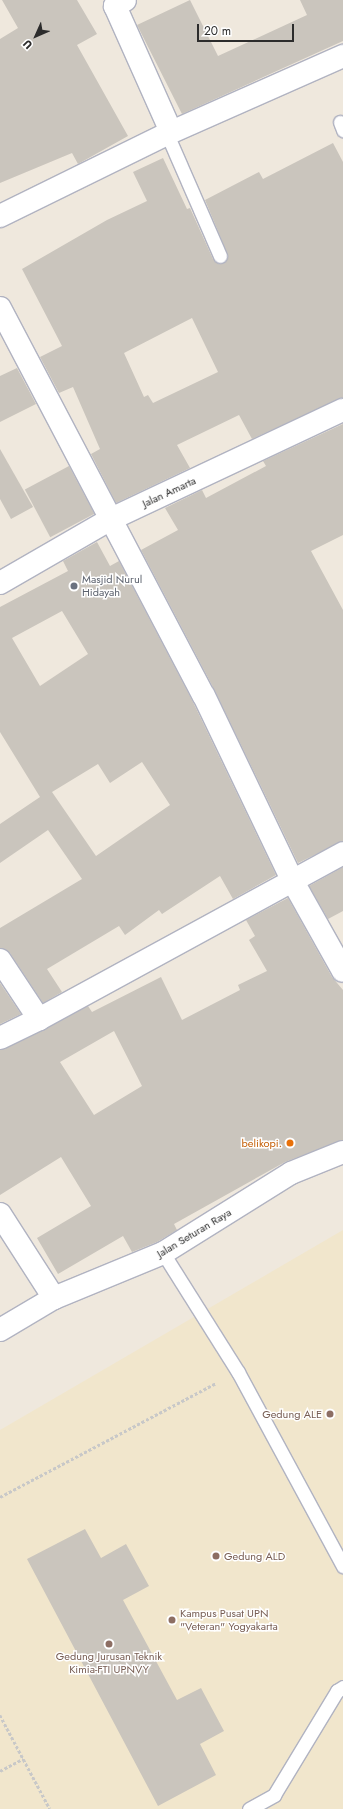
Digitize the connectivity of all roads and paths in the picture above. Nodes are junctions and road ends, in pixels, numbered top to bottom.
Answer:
1 (118, 2) edge
2 (343, 56) edge
3 (169, 133) junction
4 (0, 216) edge
5 (220, 256) dead end
6 (0, 308) edge
7 (343, 410) edge
8 (111, 519) junction
9 (0, 583) edge
10 (343, 853) edge
11 (292, 880) junction
12 (0, 960) edge
13 (343, 970) edge
14 (39, 1019) junction
15 (0, 1038) edge
16 (343, 1152) edge
17 (0, 1214) edge
18 (163, 1253) junction
19 (54, 1298) junction
20 (0, 1330) edge
21 (238, 1372) junction
22 (0, 1497) edge
23 (343, 1566) edge
24 (343, 1687) edge
25 (0, 1715) edge
26 (23, 1759) junction
27 (0, 1771) edge
28 (50, 1809) edge
29 (249, 1809) edge

1 - 3 street
2 - 3 street
3 - 4 street
3 - 5 lane
6 - 8 street
7 - 8 street, Jalan Amarta
8 - 9 street, Jalan Amarta
8 - 11 street
10 - 11 street
11 - 13 street
11 - 14 street
12 - 14 street
14 - 15 street
16 - 18 street, Jalan Seturan Raya
17 - 19 street
18 - 19 street, Jalan Seturan Raya
18 - 21 lane
19 - 20 street, Jalan Seturan Raya
21 - 22 path
21 - 23 lane
24 - 29 lane
25 - 26 path
26 - 27 path
26 - 28 path

